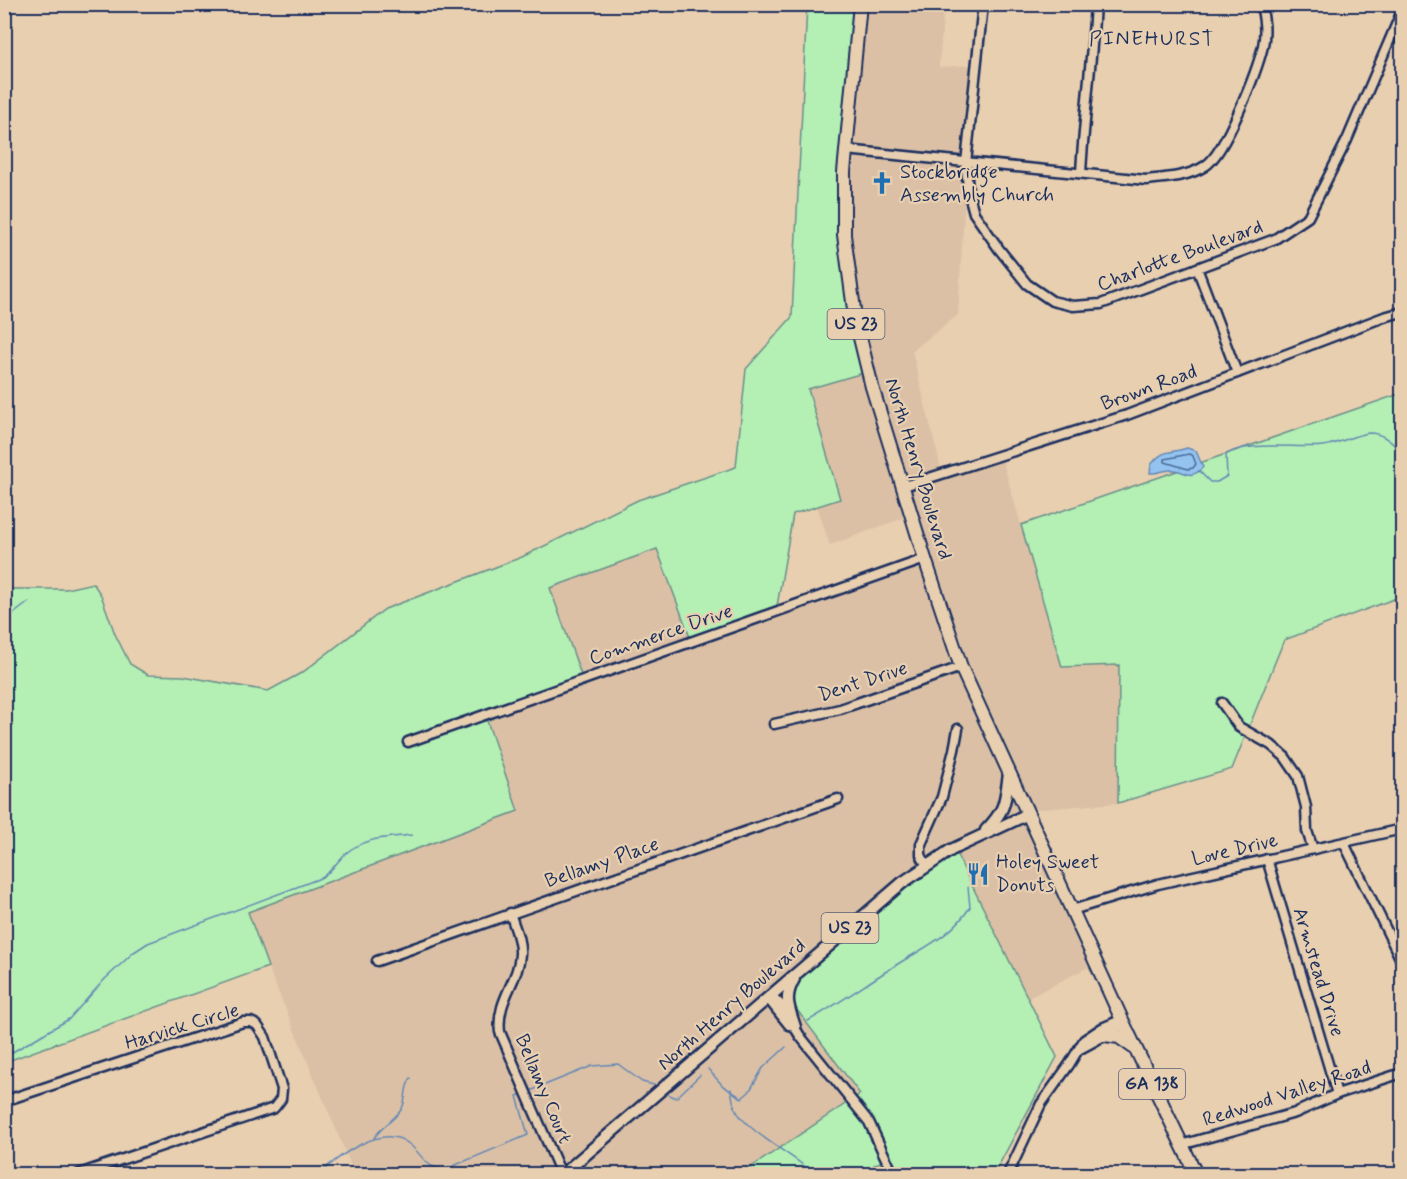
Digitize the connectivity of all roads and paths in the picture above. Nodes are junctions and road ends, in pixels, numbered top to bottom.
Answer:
1 (860, 4) edge
2 (983, 4) edge
3 (1095, 4) edge
4 (1261, 4) edge
5 (1402, 11) edge
6 (846, 150) junction
7 (966, 163) junction
8 (1081, 173) junction
9 (1197, 268) junction
10 (1402, 312) edge
11 (1237, 373) junction
12 (904, 486) junction
13 (925, 559) junction
14 (961, 667) junction
15 (1222, 704) dead end
16 (774, 724) dead end
17 (958, 729) dead end
18 (408, 742) dead end
19 (1009, 774) junction
20 (838, 799) dead end
21 (1028, 814) junction
22 (1402, 829) edge
23 (981, 835) junction
24 (1344, 843) junction
25 (1313, 849) junction
26 (1267, 859) junction
27 (927, 866) junction
28 (1074, 910) junction
29 (510, 913) junction
30 (377, 961) dead end
31 (1402, 962) edge
32 (796, 975) junction
33 (770, 997) junction
34 (1123, 1022) junction
35 (795, 1027) junction
36 (1105, 1035) junction
37 (1136, 1049) junction
38 (1079, 1050) junction
39 (1402, 1073) edge
40 (1337, 1094) junction
41 (4, 1101) edge
42 (1181, 1145) junction
43 (79, 1174) edge
44 (562, 1174) edge
45 (893, 1174) edge
46 (1008, 1174) edge
47 (1196, 1174) edge

1 - 6 highway, North Henry Boulevard / US 23
2 - 7 street, Charlotte Boulevard
3 - 8 street
4 - 8 street
5 - 9 street, Charlotte Boulevard
6 - 7 street
6 - 12 highway, North Henry Boulevard / US 23
7 - 8 street
7 - 9 street, Charlotte Boulevard
9 - 11 street
10 - 11 street, Brown Road
11 - 12 street, Brown Road
12 - 13 highway, North Henry Boulevard / US 23
13 - 14 highway, North Henry Boulevard / US 23
13 - 18 street, Commerce Drive
14 - 16 street, Dent Drive
14 - 19 highway, North Henry Boulevard / US 23
15 - 25 street
17 - 27 street
19 - 21 highway, North Henry Boulevard / US 23
19 - 23 main road, US 23
20 - 29 street, Bellamy Place
21 - 23 main road, North Henry Boulevard / US 23
21 - 28 highway, GA 138
22 - 24 street, Love Drive
23 - 27 main road, North Henry Boulevard / US 23
24 - 25 street, Love Drive
24 - 31 street
25 - 26 street, Love Drive
26 - 28 street, Love Drive
26 - 40 street, Armstead Drive
27 - 32 main road, North Henry Boulevard / US 23
28 - 34 highway, GA 138
29 - 30 street, Bellamy Place
29 - 44 street, Bellamy Court
32 - 33 main road, North Henry Boulevard / US 23
32 - 35 main road
33 - 35 street
33 - 44 main road, North Henry Boulevard / US 23
34 - 36 street
34 - 37 highway, GA 138
34 - 38 street
35 - 45 street
36 - 37 highway
36 - 38 street
37 - 42 highway, GA 138
38 - 46 street
39 - 40 street, Redwood Valley Road
40 - 42 street, Redwood Valley Road
41 - 43 street, Harvick Circle
42 - 47 highway, GA 138

